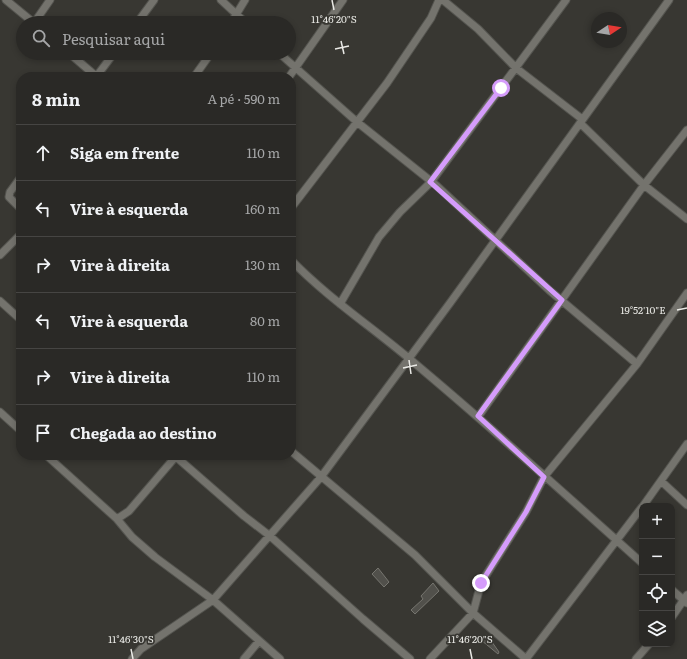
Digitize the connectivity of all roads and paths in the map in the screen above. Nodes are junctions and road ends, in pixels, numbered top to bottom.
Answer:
1 (6, 0) edge
2 (50, 0) edge
3 (154, 0) edge
4 (221, 0) edge
5 (246, 0) edge
6 (342, 0) edge
7 (439, 0) edge
8 (443, 0) edge
9 (566, 0) edge
10 (668, 0) edge
11 (236, 14) joint
12 (25, 16) edge
13 (39, 16) edge
14 (143, 16) edge
15 (77, 60) edge
16 (109, 60) edge
17 (206, 60) edge
18 (287, 60) edge
19 (296, 68) junction
20 (516, 68) junction
21 (90, 72) edge
22 (100, 72) edge
23 (198, 72) edge
24 (293, 72) edge
25 (581, 121) junction
26 (357, 122) junction
27 (687, 130) edge
28 (430, 182) junction
29 (16, 184) edge
30 (644, 185) junction
31 (296, 201) edge
32 (16, 204) edge
33 (687, 219) edge
34 (16, 239) edge
35 (494, 241) junction
36 (0, 256) edge
37 (296, 265) edge
38 (687, 293) edge
39 (562, 300) junction
40 (0, 301) edge
41 (340, 304) junction
42 (16, 315) edge
43 (410, 359) junction
44 (637, 364) junction
45 (0, 412) edge
46 (478, 416) junction
47 (16, 426) edge
48 (687, 444) edge
49 (296, 455) edge
50 (52, 460) edge
51 (173, 460) edge
52 (181, 460) edge
53 (321, 477) junction
54 (544, 477) junction
55 (661, 481) junction
56 (645, 503) edge
57 (687, 505) edge
58 (639, 511) edge
59 (117, 519) junction
60 (270, 536) junction
61 (618, 540) junction
62 (639, 560) edge
63 (675, 592) edge
64 (213, 600) junction
65 (686, 600) edge
66 (473, 613) junction
67 (675, 613) edge
68 (259, 641) junction
69 (646, 647) edge
70 (132, 659) edge
71 (244, 659) edge
72 (280, 659) edge
73 (410, 659) edge
74 (430, 659) edge
75 (526, 659) edge
76 (636, 659) edge

1 - 12 street
2 - 13 street
3 - 14 street
4 - 11 street
5 - 11 street
6 - 19 street
7 - 26 street
8 - 20 street
9 - 20 street
10 - 25 street
15 - 21 street
16 - 22 street
17 - 23 street
18 - 19 street
19 - 24 street
19 - 26 street
20 - 25 street
20 - 28 street
25 - 30 street
25 - 35 street
26 - 28 street
26 - 31 street
27 - 30 street
28 - 35 street
28 - 41 street
29 - 32 street
30 - 33 street
30 - 39 street
34 - 36 street
35 - 39 street
35 - 43 street
37 - 41 street
38 - 44 street
39 - 44 street
39 - 46 street
40 - 42 street
41 - 43 street
43 - 46 street
43 - 53 street
44 - 54 street
45 - 47 street
46 - 54 street
48 - 55 street
49 - 53 street
50 - 59 street
51 - 59 street
52 - 60 street
53 - 60 street
53 - 66 street
54 - 61 street
54 - 66 street
55 - 56 street
55 - 57 street
58 - 61 street
59 - 64 street
60 - 64 street
60 - 73 street
61 - 62 street
61 - 75 street
63 - 65 street
64 - 68 street
64 - 70 street
65 - 67 street
66 - 74 street
66 - 75 street
68 - 71 street
68 - 72 street
69 - 76 street

